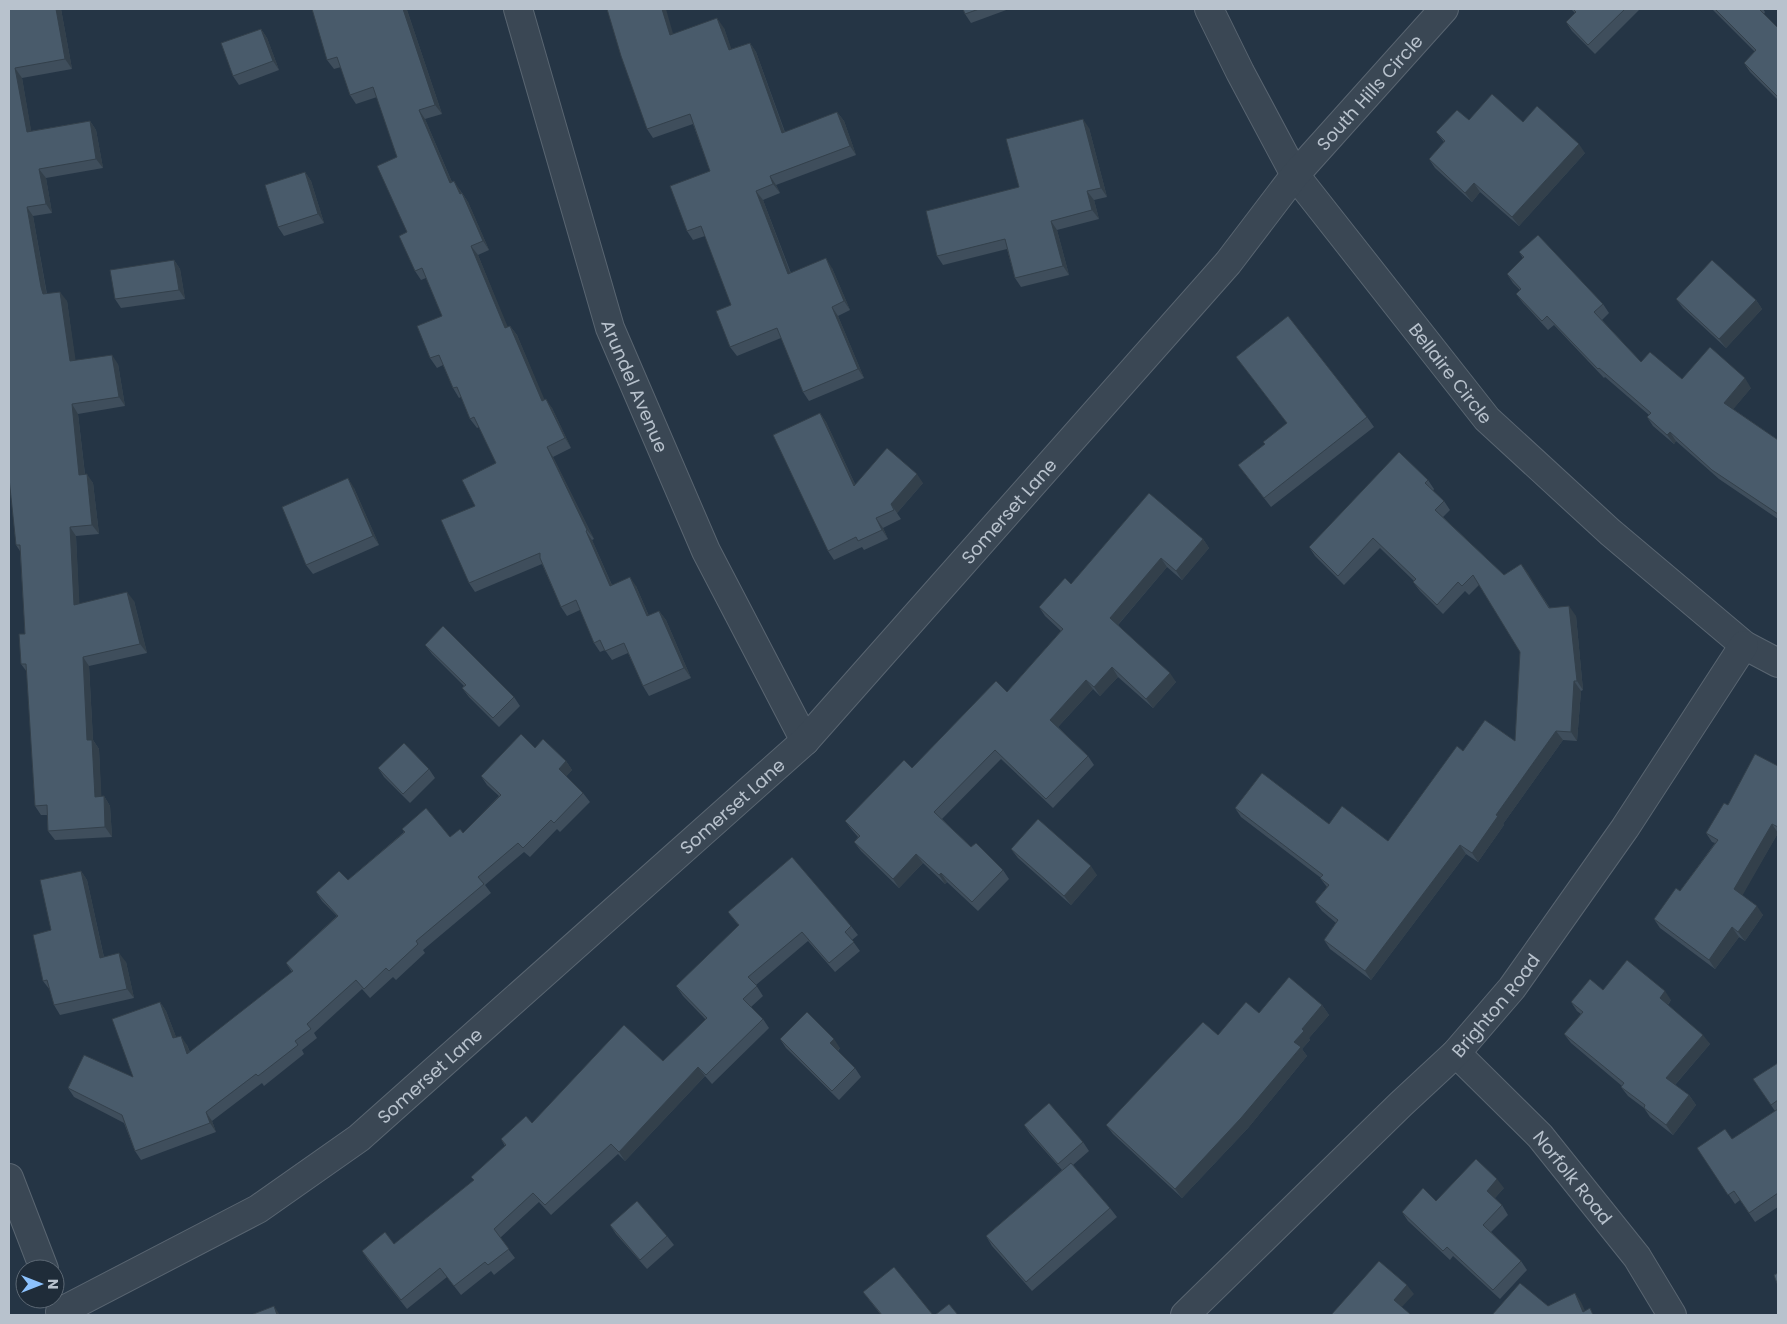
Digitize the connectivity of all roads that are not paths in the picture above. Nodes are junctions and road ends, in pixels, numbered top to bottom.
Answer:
1 (518, 9) edge
2 (1209, 9) edge
3 (1444, 9) edge
4 (1295, 175) junction
5 (1744, 645) junction
6 (1778, 663) edge
7 (805, 741) junction
8 (1456, 1053) junction
9 (9, 1178) edge
10 (40, 1259) edge
11 (65, 1306) edge
12 (1186, 1315) edge
13 (1672, 1315) edge

1 - 7 street, Arundel Avenue
2 - 4 street, Bellaire Circle
3 - 4 street, South Hills Circle
4 - 5 street, Bellaire Circle
4 - 7 street, Somerset Lane
5 - 6 street, Bellaire Circle
5 - 8 street, Brighton Road
7 - 11 street, Somerset Lane
8 - 12 street, Brighton Road
8 - 13 street, Norfolk Road
9 - 10 street

